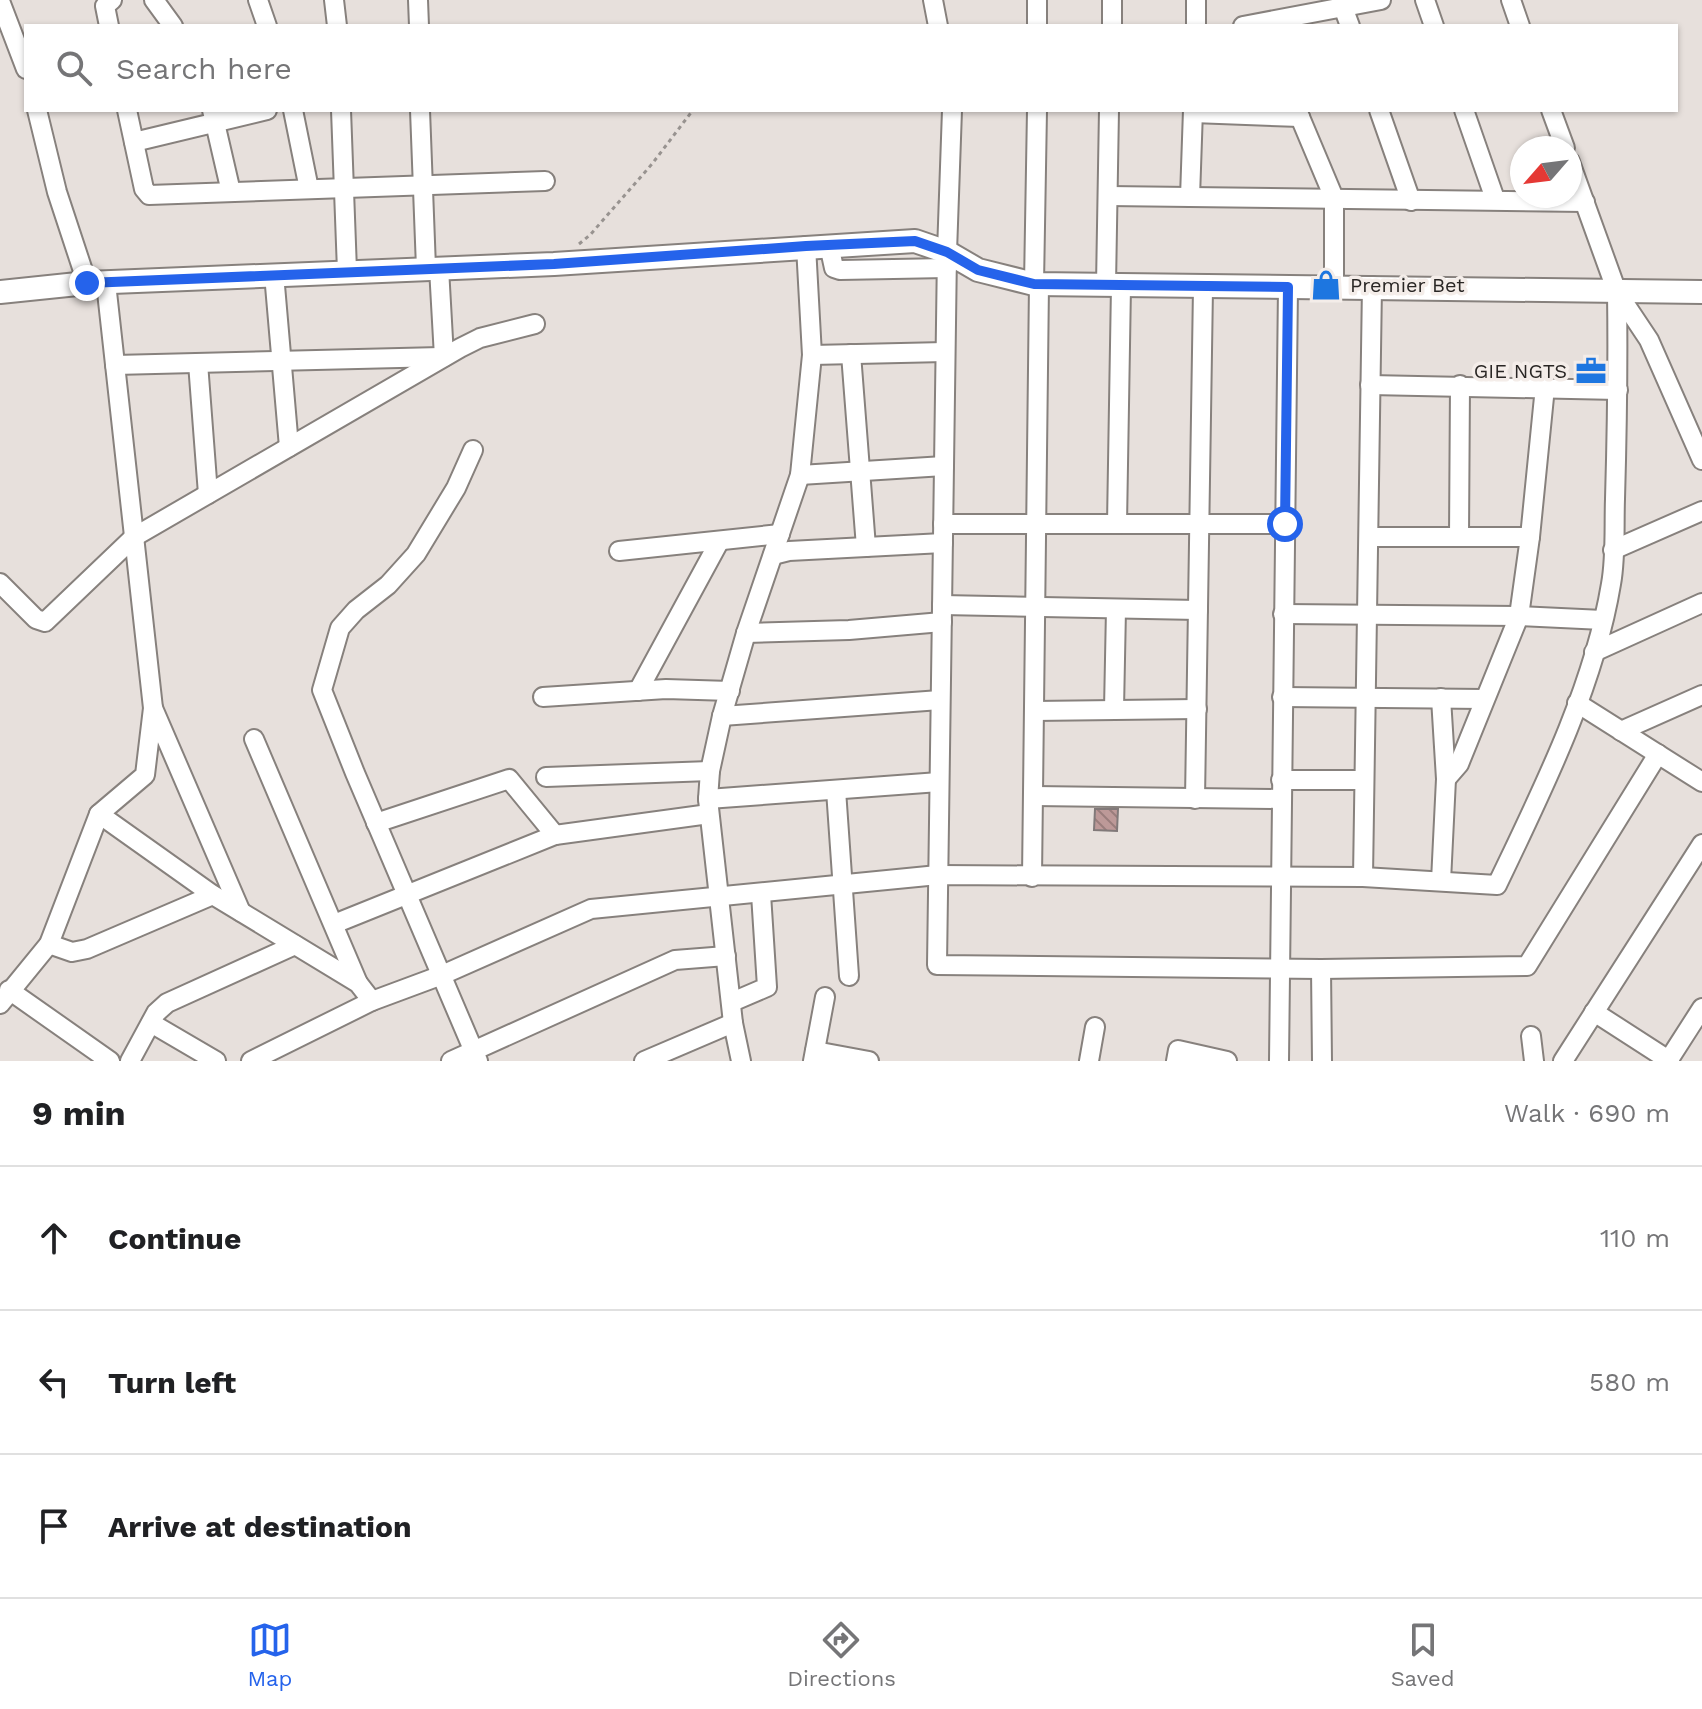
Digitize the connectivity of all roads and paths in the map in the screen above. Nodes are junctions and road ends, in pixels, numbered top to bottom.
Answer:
1 (112, 0) edge
2 (154, 0) edge
3 (258, 0) edge
4 (334, 0) edge
5 (418, 0) edge
6 (933, 0) edge
7 (1037, 0) edge
8 (1112, 0) edge
9 (1196, 0) edge
10 (1381, 0) edge
11 (1425, 0) edge
12 (1511, 0) edge
13 (0, 1) edge
14 (1343, 7) junction
15 (109, 24) edge
16 (172, 24) edge
17 (266, 24) edge
18 (337, 24) edge
19 (419, 24) edge
20 (938, 24) edge
21 (1037, 24) edge
22 (1112, 24) edge
23 (1196, 24) edge
24 (1261, 24) edge
25 (1349, 24) edge
26 (1433, 24) edge
27 (1519, 24) edge
28 (24, 64) edge
29 (37, 112) edge
30 (127, 112) edge
31 (249, 112) edge
32 (293, 112) edge
33 (341, 112) edge
34 (420, 112) edge
35 (691, 112) edge
36 (952, 112) edge
37 (1037, 112) edge
38 (1109, 112) edge
39 (1193, 112) edge
40 (1228, 112) edge
41 (1380, 112) edge
42 (1465, 112) edge
43 (1552, 112) edge
44 (1299, 114) edge
45 (213, 116) edge
46 (1561, 136) edge
47 (134, 142) junction
48 (545, 181) dead end
49 (423, 185) junction
50 (344, 188) junction
51 (309, 189) junction
52 (231, 192) junction
53 (1582, 194) edge
54 (1108, 196) junction
55 (1190, 197) junction
56 (1334, 198) junction
57 (1495, 199) junction
58 (1411, 201) junction
59 (1585, 202) junction
60 (806, 246) junction
61 (947, 260) junction
62 (554, 264) junction
63 (433, 268) junction
64 (347, 271) junction
65 (274, 274) junction
66 (96, 283) junction
67 (1036, 284) junction
68 (1113, 286) junction
69 (1372, 286) junction
70 (1288, 287) junction
71 (1334, 287) junction
72 (1203, 288) junction
73 (0, 292) edge
74 (1617, 292) junction
75 (1702, 292) edge
76 (535, 324) dead end
77 (945, 352) junction
78 (851, 354) junction
79 (812, 355) junction
80 (444, 357) junction
81 (281, 361) junction
82 (198, 363) junction
83 (115, 365) junction
84 (1370, 385) junction
85 (1460, 385) junction
86 (1545, 387) junction
87 (1618, 390) junction
88 (289, 447) junction
89 (473, 450) dead end
90 (1702, 460) edge
91 (944, 466) junction
92 (860, 471) junction
93 (800, 475) junction
94 (208, 494) junction
95 (1702, 511) edge
96 (1035, 524) junction
97 (1117, 524) junction
98 (1199, 524) junction
99 (1285, 524) junction
100 (780, 534) junction
101 (943, 534) junction
102 (134, 537) junction
103 (1369, 537) junction
104 (1459, 537) junction
105 (1530, 537) junction
106 (719, 542) junction
107 (866, 547) junction
108 (1613, 550) junction
109 (619, 551) dead end
110 (773, 555) junction
111 (0, 583) edge
112 (1702, 603) edge
113 (1034, 607) junction
114 (1116, 609) junction
115 (1198, 610) junction
116 (942, 614) junction
117 (1283, 614) junction
118 (1366, 614) junction
119 (1519, 616) junction
120 (1603, 620) junction
121 (746, 633) junction
122 (1594, 652) junction
123 (638, 691) junction
124 (730, 691) junction
125 (1702, 695) edge
126 (543, 697) dead end
127 (1282, 697) junction
128 (1365, 698) junction
129 (1441, 698) junction
130 (1484, 699) junction
131 (940, 700) junction
132 (1577, 703) junction
133 (153, 708) junction
134 (1114, 709) junction
135 (1197, 709) junction
136 (1034, 711) junction
137 (722, 716) junction
138 (1621, 731) junction
139 (254, 739) dead end
140 (1658, 754) junction
141 (710, 771) junction
142 (546, 777) dead end
143 (1446, 779) junction
144 (1364, 780) junction
145 (939, 782) junction
146 (1702, 782) edge
147 (1281, 789) junction
148 (836, 790) junction
149 (1034, 796) junction
150 (1195, 799) junction
151 (708, 806) junction
152 (99, 814) junction
153 (376, 823) junction
154 (555, 835) junction
155 (1702, 844) edge
156 (938, 875) junction
157 (1280, 875) junction
158 (1032, 877) junction
159 (1363, 877) junction
160 (1441, 881) junction
161 (841, 884) junction
162 (407, 894) junction
163 (761, 894) junction
164 (213, 895) junction
165 (719, 896) junction
166 (241, 912) junction
167 (334, 924) junction
168 (49, 944) junction
169 (295, 945) junction
170 (726, 956) junction
171 (1279, 969) junction
172 (1321, 969) junction
173 (442, 975) junction
174 (849, 976) dead end
175 (358, 983) junction
176 (5, 997) edge
177 (825, 997) dead end
178 (372, 1001) junction
179 (732, 1002) junction
180 (1702, 1008) edge
181 (1594, 1012) junction
182 (151, 1023) junction
183 (733, 1023) junction
184 (1095, 1027) dead end
185 (1531, 1036) dead end
186 (87, 1055) edge
187 (476, 1056) edge
188 (814, 1056) edge
189 (110, 1061) edge
190 (130, 1061) edge
191 (216, 1061) edge
192 (251, 1061) edge
193 (451, 1061) edge
194 (644, 1061) edge
195 (741, 1061) edge
196 (869, 1061) edge
197 (1089, 1061) edge
198 (1176, 1061) edge
199 (1227, 1061) edge
200 (1279, 1061) edge
201 (1322, 1061) edge
202 (1534, 1061) edge
203 (1563, 1061) edge
204 (1669, 1061) edge

1 - 15 street
2 - 16 street
3 - 17 street
4 - 18 street
5 - 19 street
6 - 20 street
7 - 21 street
8 - 22 street
9 - 23 street
10 - 14 street
11 - 26 street
12 - 27 street
13 - 28 street
14 - 24 street
14 - 25 street
29 - 66 street
30 - 47 street
31 - 45 street
32 - 51 street
33 - 50 street
34 - 49 street
35 - 62 path
36 - 61 street
37 - 67 street
38 - 54 street
39 - 55 street
40 - 44 street
41 - 58 street
42 - 57 street
43 - 46 street
44 - 56 street
45 - 47 street
45 - 52 street
47 - 52 street
48 - 49 street
49 - 50 street
49 - 63 street
50 - 51 street
50 - 64 street
51 - 52 street
53 - 59 street
54 - 55 street
54 - 68 street
55 - 56 street
56 - 58 street
56 - 71 street
57 - 58 street
57 - 59 street
59 - 74 street
60 - 61 main road
60 - 62 main road
60 - 79 street
61 - 67 main road
61 - 77 street
62 - 63 main road
63 - 64 main road
63 - 80 street
64 - 65 main road
65 - 66 main road
65 - 81 street
66 - 73 main road
66 - 83 street
67 - 68 main road
67 - 96 street
68 - 72 main road
68 - 97 street
69 - 71 main road
69 - 74 main road
69 - 84 street
70 - 71 main road
70 - 72 main road
70 - 99 street
72 - 98 street
74 - 75 main road
74 - 87 street
74 - 90 street
76 - 80 street
77 - 78 street
77 - 91 street
78 - 79 street
78 - 92 street
79 - 93 street
80 - 81 street
80 - 88 street
81 - 82 street
81 - 88 street
82 - 83 street
82 - 94 street
83 - 102 street
84 - 85 street
84 - 103 street
85 - 86 street
85 - 104 street
86 - 87 street
86 - 105 street
87 - 108 street
88 - 94 street
89 - 153 street
91 - 92 street
91 - 101 street
92 - 93 street
92 - 107 street
93 - 100 street
94 - 102 street
95 - 108 street
96 - 97 street
96 - 101 street
96 - 113 street
97 - 98 street
98 - 99 street
98 - 115 street
99 - 117 street
100 - 106 street
100 - 110 street
101 - 107 street
101 - 116 street
102 - 111 street
102 - 133 street
103 - 104 street
103 - 118 street
104 - 105 street
105 - 119 street
106 - 109 street
106 - 123 street
107 - 110 street
108 - 120 street
110 - 121 street
112 - 122 street
113 - 114 street
113 - 116 street
113 - 136 street
114 - 115 street
114 - 134 street
115 - 135 street
116 - 121 street
116 - 131 street
117 - 118 street
117 - 127 street
118 - 119 street
118 - 128 street
119 - 120 street
119 - 130 street
120 - 122 street
121 - 124 street
122 - 132 street
123 - 124 street
123 - 126 street
124 - 137 street
125 - 138 street
127 - 128 street
127 - 147 street
128 - 129 street
128 - 144 street
129 - 130 street
129 - 143 street
130 - 143 street
131 - 137 street
131 - 145 street
132 - 138 street
132 - 160 street
133 - 152 street
133 - 166 street
134 - 135 street
134 - 136 street
135 - 150 street
136 - 149 street
137 - 141 street
138 - 140 street
139 - 167 street
140 - 146 street
140 - 172 street
141 - 142 street
141 - 151 street
143 - 160 street
144 - 147 street
144 - 159 street
145 - 148 street
145 - 156 street
147 - 150 street
147 - 157 street
148 - 151 street
148 - 161 street
149 - 150 street
149 - 158 street
151 - 154 street
151 - 165 street
152 - 164 street
152 - 168 street
153 - 154 street
153 - 162 street
154 - 162 street
155 - 181 street
156 - 158 street
156 - 161 street
156 - 171 street
157 - 158 street
157 - 159 street
157 - 171 street
159 - 160 street
161 - 163 street
161 - 174 street
162 - 167 street
162 - 173 street
163 - 165 street
163 - 179 street
164 - 166 street
164 - 168 street
165 - 170 street
165 - 173 street
166 - 169 street
167 - 175 street
168 - 176 street
169 - 175 street
169 - 182 street
170 - 179 street
170 - 187 street
171 - 172 street
171 - 200 street
172 - 201 street
173 - 178 street
173 - 187 street
175 - 178 street
176 - 186 street
177 - 188 street
178 - 192 street
179 - 183 street
180 - 204 street
181 - 203 street
181 - 204 street
182 - 190 street
182 - 191 street
183 - 194 street
183 - 195 street
184 - 197 street
185 - 202 street
186 - 189 street
187 - 193 street
188 - 196 street
198 - 199 street

